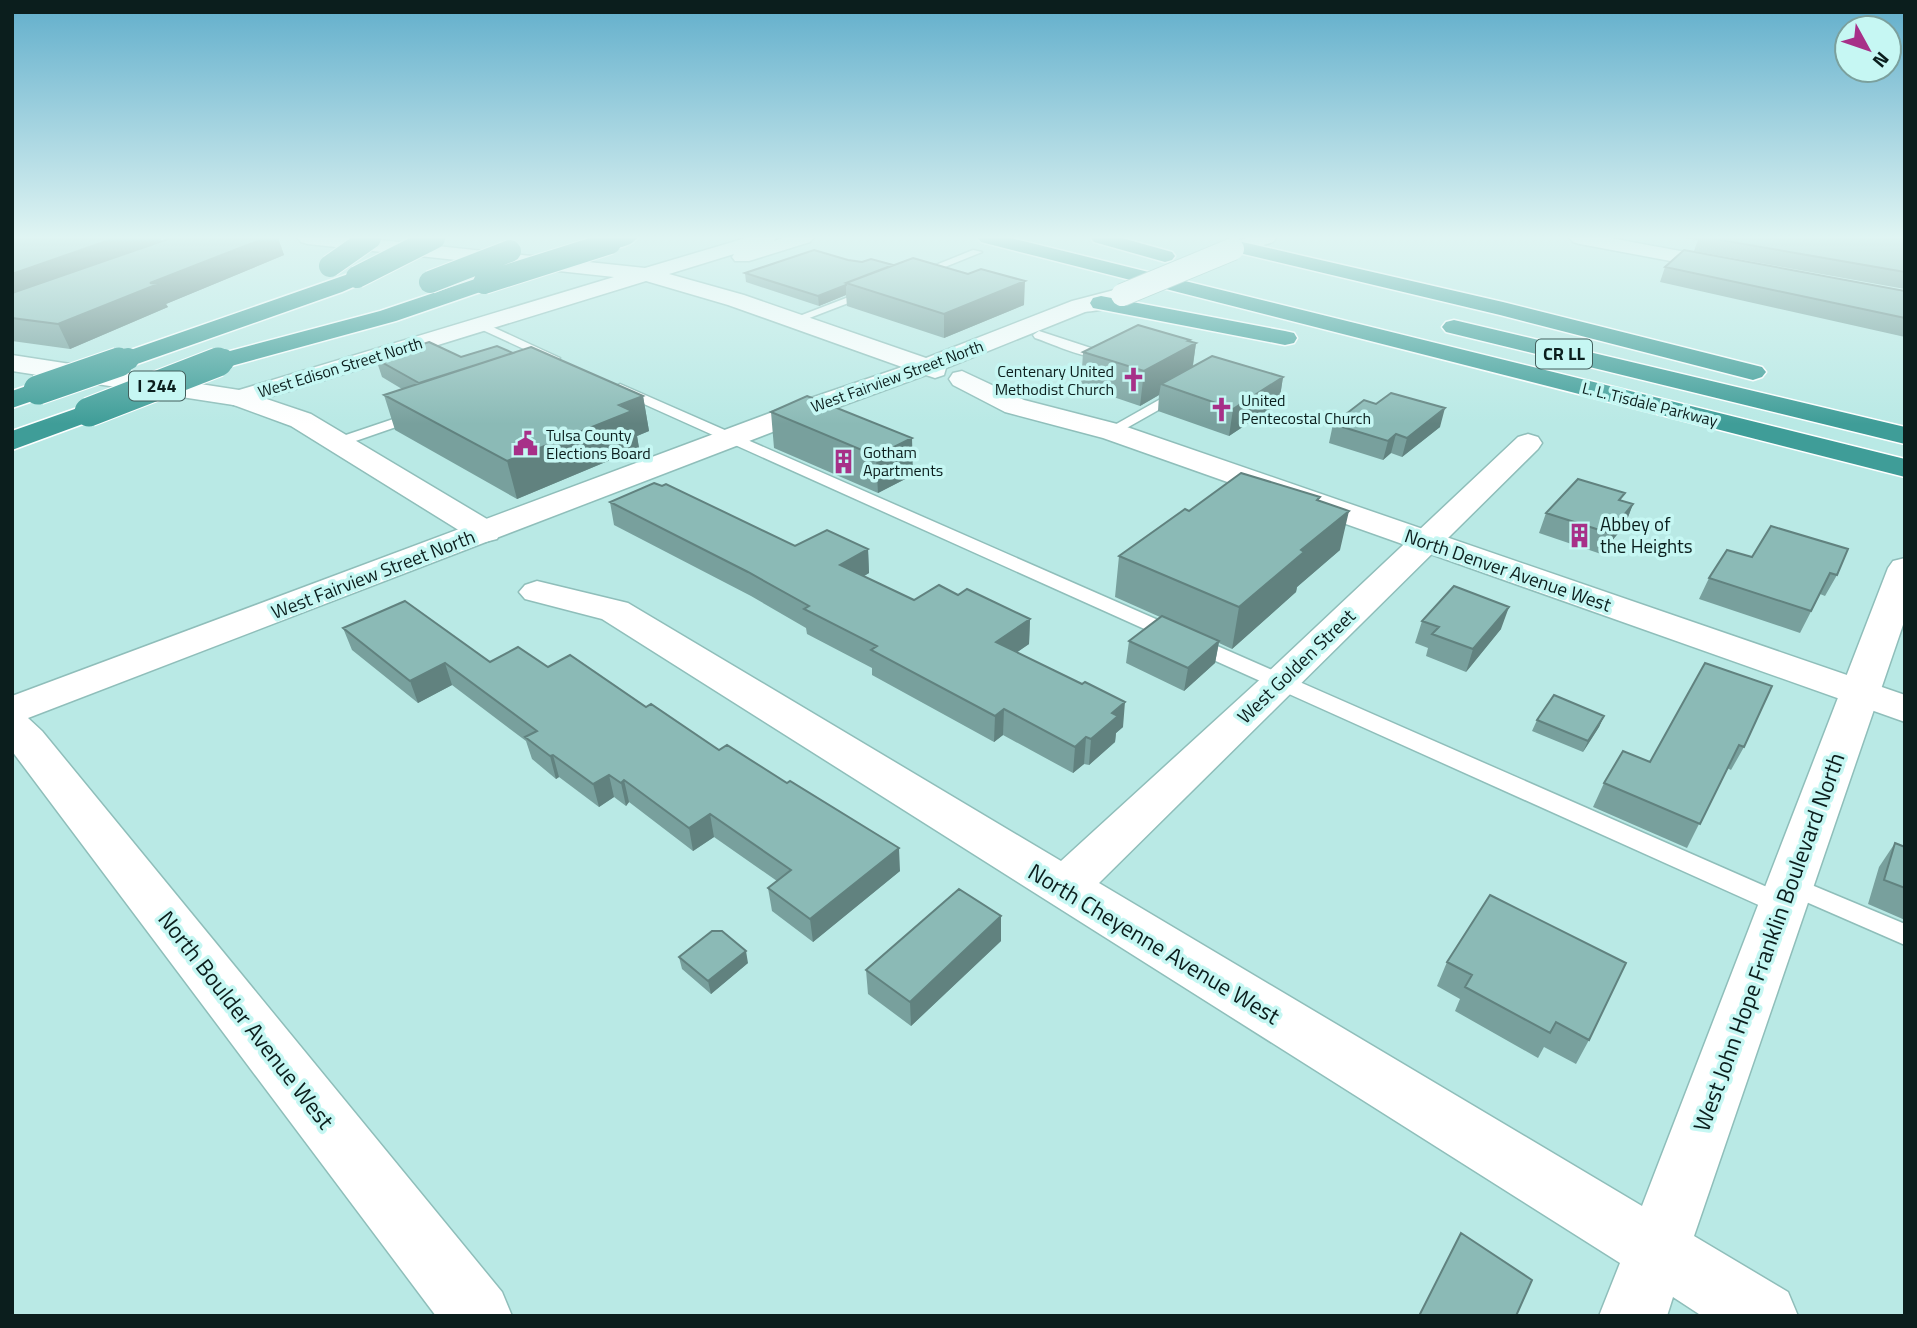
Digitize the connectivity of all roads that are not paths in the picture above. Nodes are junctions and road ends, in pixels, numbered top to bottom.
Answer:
1 (266, 300) edge
2 (297, 300) edge
3 (383, 300) edge
4 (435, 300) edge
5 (560, 300) edge
6 (584, 300) edge
7 (731, 300) edge
8 (849, 300) edge
9 (1108, 300) edge
10 (1111, 300) edge
11 (1117, 300) edge
12 (1210, 300) edge
13 (1452, 300) edge
14 (795, 320) junction
15 (1437, 323) dead end
16 (480, 325) junction
17 (1039, 335) junction
18 (1130, 351) edge
19 (128, 359) junction
20 (224, 360) junction
21 (12, 363) edge
22 (540, 373) edge
23 (944, 373) junction
24 (1771, 377) dead end
25 (607, 382) edge
26 (1192, 385) edge
27 (240, 398) junction
28 (12, 400) edge
29 (435, 409) edge
30 (1111, 431) junction
31 (1905, 436) edge
32 (733, 439) junction
33 (12, 441) edge
34 (339, 442) junction
35 (1528, 443) dead end
36 (1905, 468) edge
37 (1905, 479) edge
38 (485, 532) junction
39 (1425, 541) junction
40 (1905, 568) edge
41 (537, 592) dead end
42 (1280, 683) junction
43 (1882, 701) edge
44 (16, 732) edge
45 (1063, 888) junction
46 (1786, 895) junction
47 (1905, 935) edge
48 (1656, 1251) junction
49 (478, 1316) edge
50 (1633, 1316) edge
51 (1763, 1316) edge

1 - 19 highway, I 244, bridge
2 - 19 highway, bridge
3 - 20 highway, I 244, bridge
4 - 20 highway, bridge
5 - 16 street, West Edison Street North
6 - 16 street, West Edison Street North
7 - 14 street, North Denver Avenue West
8 - 14 lane
9 - 23 street, West Fairview Street North
10 - 17 street, West Fairview Street North
11 - 37 highway
12 - 36 highway, L. L. Tisdale Parkway / CR LL
13 - 24 highway
14 - 23 street, North Denver Avenue West
15 - 31 highway, L. L. Tisdale Parkway / CR LL
16 - 22 lane
16 - 27 street, West Edison Street North
17 - 18 lane
17 - 23 street, West Fairview Street North
19 - 28 highway, I 244, bridge
20 - 33 highway, I 244, bridge
21 - 27 street
23 - 30 street, North Denver Avenue West
23 - 32 street, West Fairview Street North
25 - 32 lane
26 - 30 lane
27 - 34 street
29 - 34 lane
30 - 39 street, North Denver Avenue West
32 - 38 street, West Fairview Street North
32 - 42 lane
34 - 38 street
35 - 39 street, West Golden Street
38 - 44 street, West Fairview Street North
39 - 42 street, West Golden Street
39 - 43 street, North Denver Avenue West
40 - 43 street, West John Hope Franklin Boulevard North
41 - 45 street, North Cheyenne Avenue West
42 - 45 street, West Golden Street
42 - 46 lane
43 - 46 street, West John Hope Franklin Boulevard North
44 - 49 street, North Boulder Avenue West
45 - 48 street, North Cheyenne Avenue West
46 - 47 lane
46 - 48 street, West John Hope Franklin Boulevard North
48 - 50 street, West John Hope Franklin Boulevard North
48 - 51 street, North Cheyenne Avenue West

